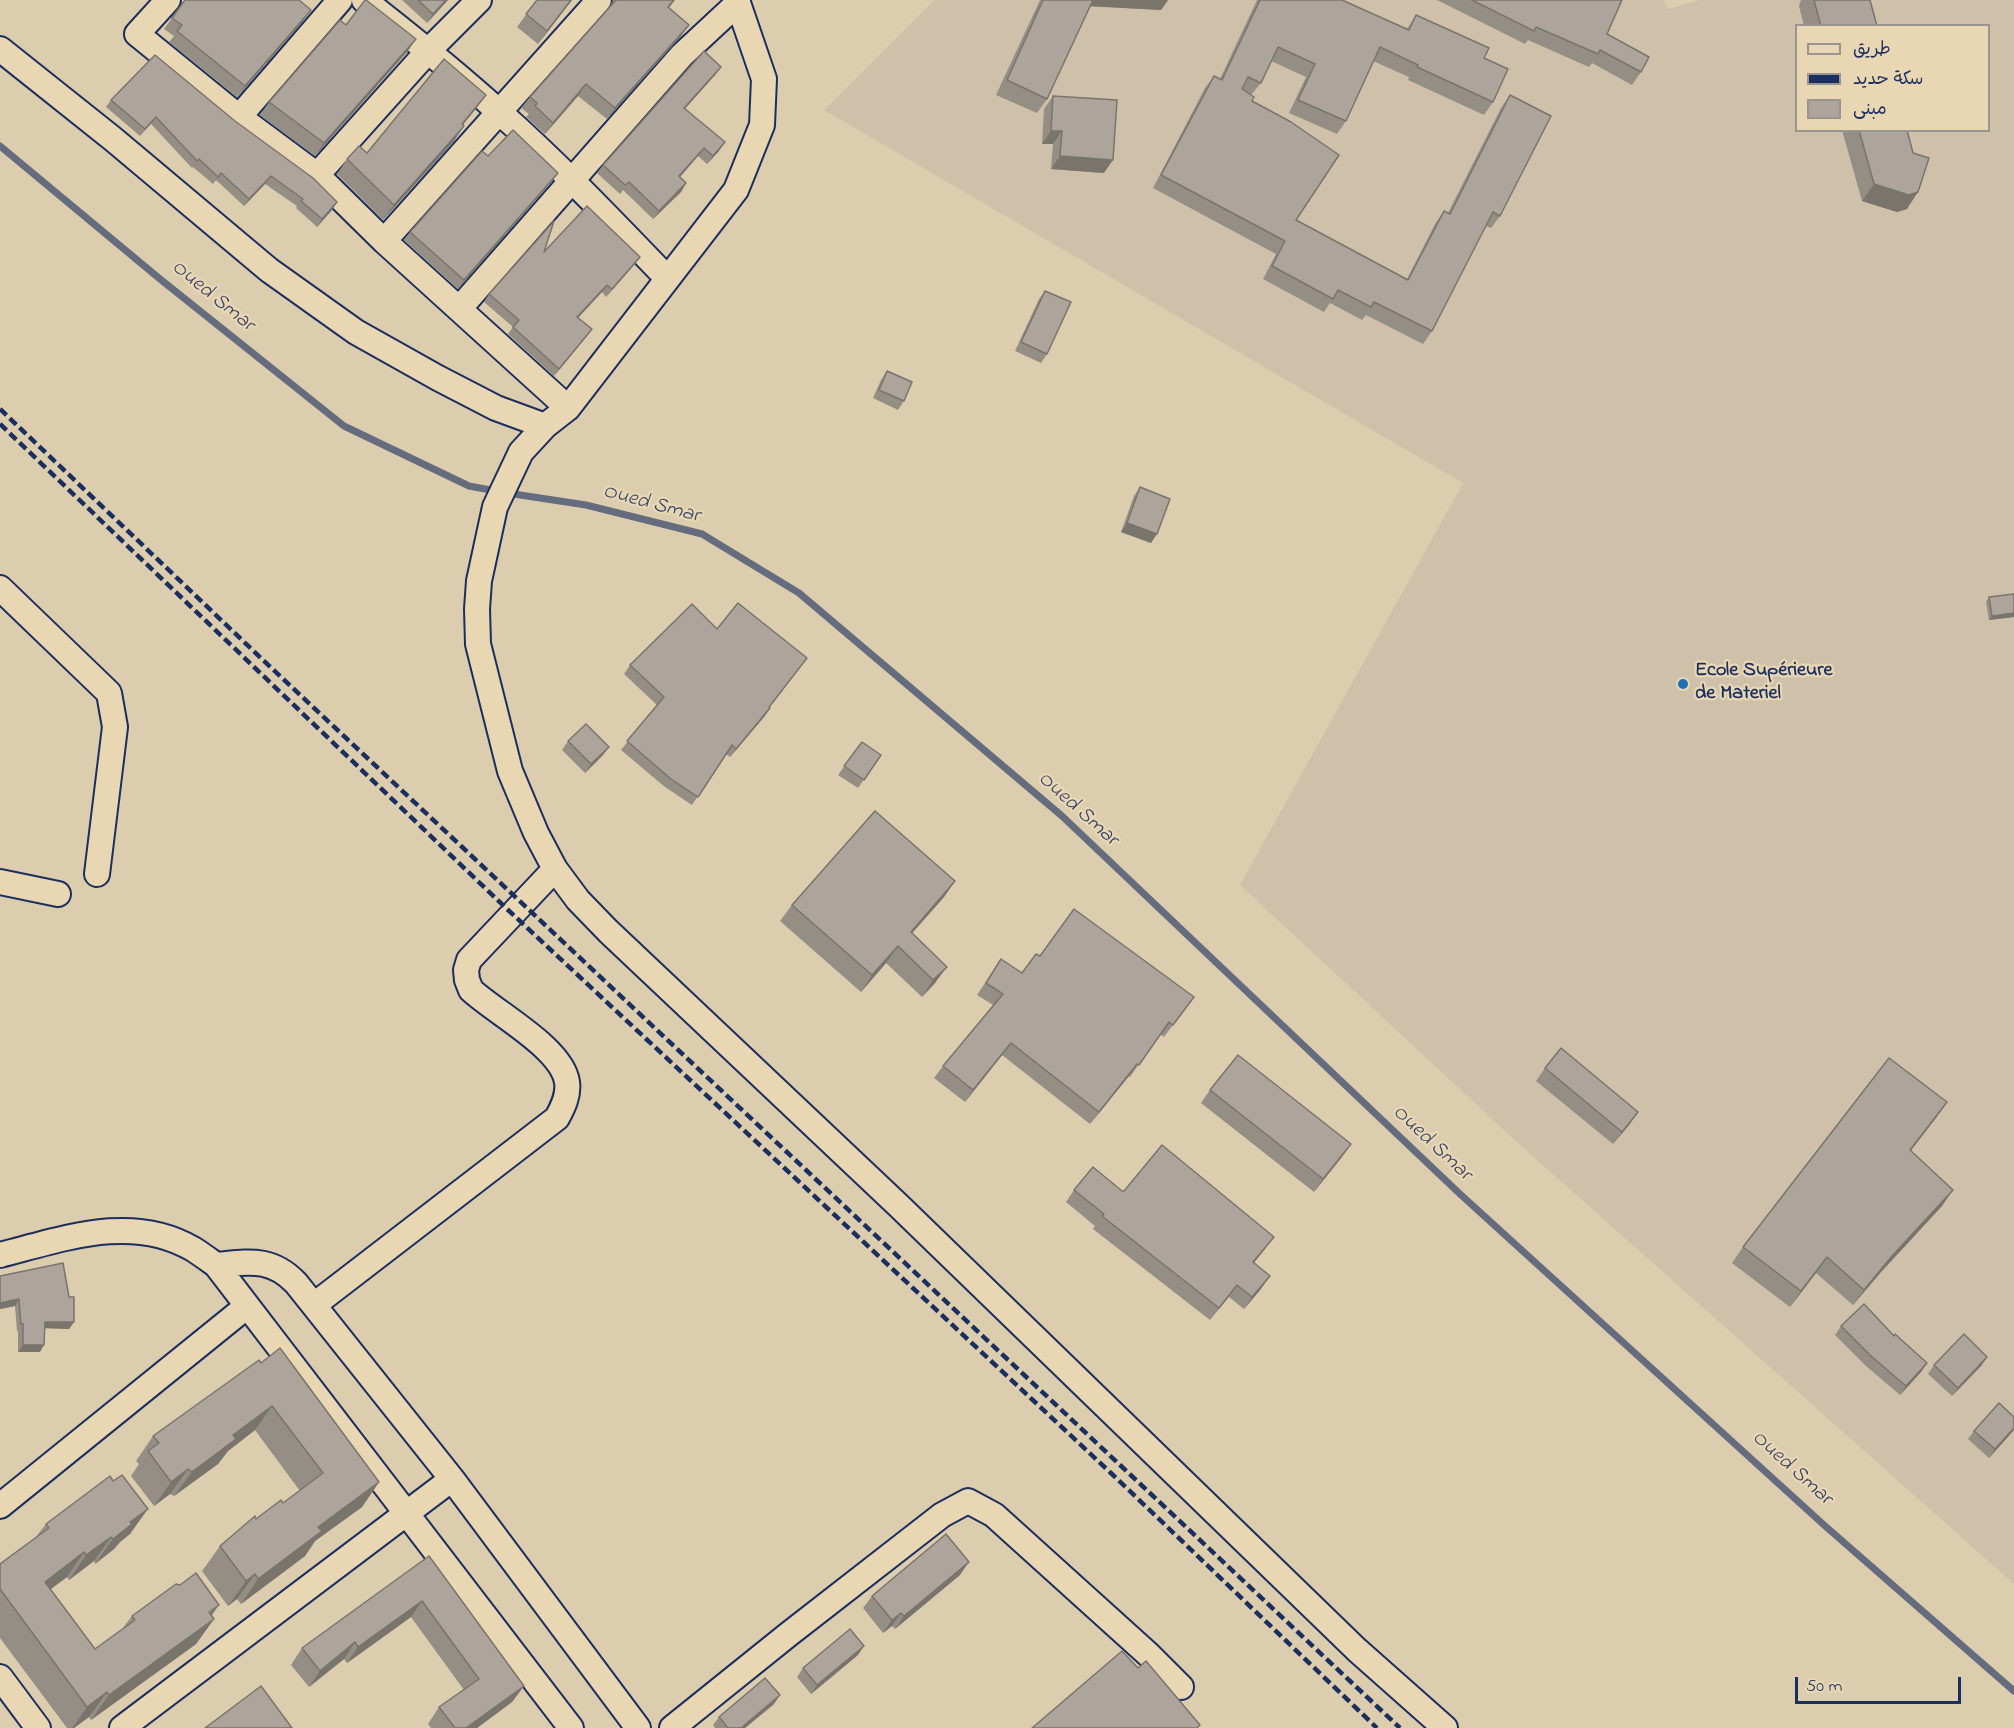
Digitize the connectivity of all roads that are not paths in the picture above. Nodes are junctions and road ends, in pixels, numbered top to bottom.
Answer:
1 (168, 0) edge
2 (340, 0) edge
3 (364, 0) edge
4 (478, 0) edge
5 (599, 0) edge
6 (738, 1) edge
7 (0, 48) edge
8 (429, 50) junction
9 (500, 112) junction
10 (239, 117) junction
11 (317, 176) junction
12 (572, 181) junction
13 (384, 240) junction
14 (667, 278) junction
15 (459, 309) junction
16 (568, 408) junction
17 (545, 426) junction
18 (0, 588) edge
19 (555, 869) junction
20 (97, 874) dead end
21 (0, 882) edge
22 (58, 894) dead end
23 (0, 1255) edge
24 (216, 1265) junction
25 (314, 1305) junction
26 (246, 1306) junction
27 (452, 1479) junction
28 (0, 1506) edge
29 (406, 1514) junction
30 (0, 1677) edge
31 (1181, 1687) dead end
32 (28, 1724) edge
33 (564, 1725) edge
34 (122, 1728) edge
35 (638, 1728) edge
36 (672, 1728) edge
37 (1445, 1728) edge

1 - 10 street
2 - 10 street
3 - 8 street
4 - 8 street
5 - 9 street
6 - 12 street
6 - 14 street
7 - 17 street
8 - 9 street
8 - 11 street
9 - 12 street
9 - 13 street
10 - 11 street
11 - 13 street
12 - 14 street
12 - 15 street
13 - 15 street
14 - 16 street
15 - 16 street
16 - 17 street
17 - 19 street
18 - 20 street
19 - 25 street
19 - 37 street
21 - 22 street
23 - 24 street
24 - 25 street
24 - 26 street
25 - 27 street
26 - 28 street
26 - 29 street
27 - 29 street
27 - 35 street
29 - 33 street
29 - 34 street
30 - 32 street
31 - 36 street

